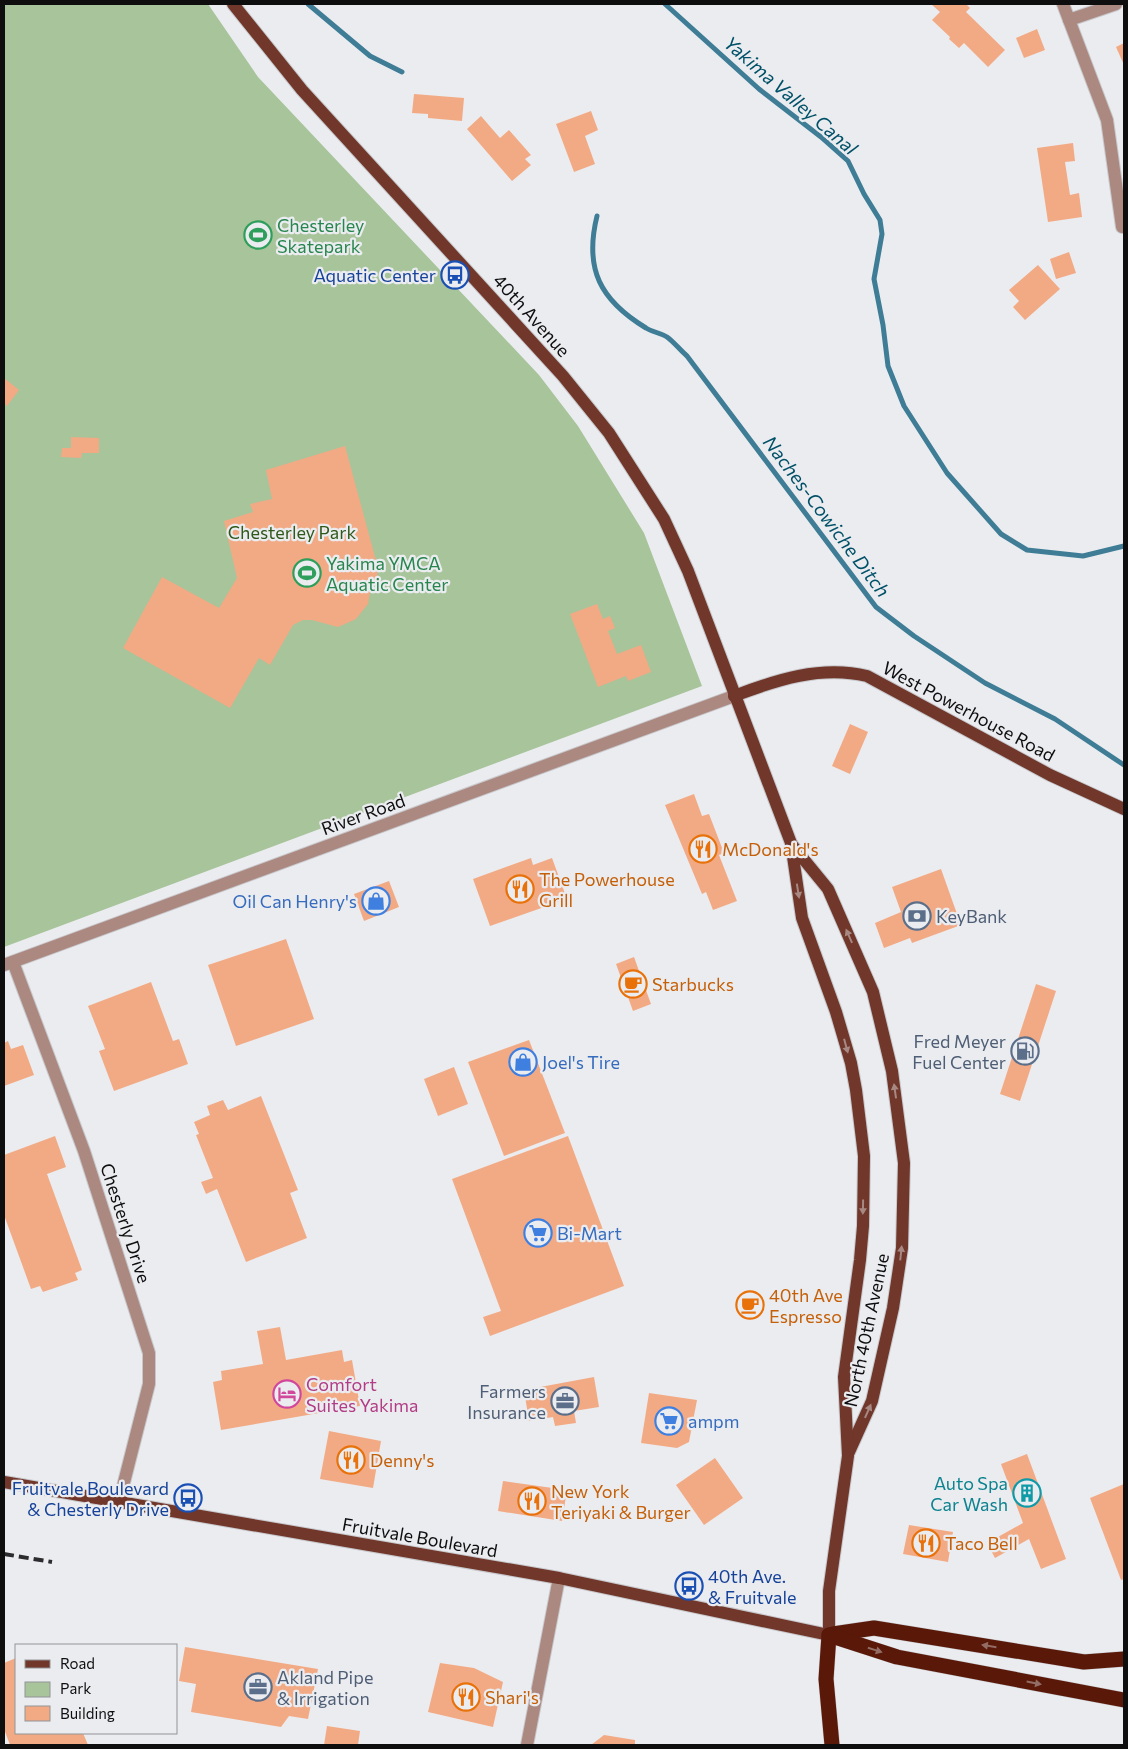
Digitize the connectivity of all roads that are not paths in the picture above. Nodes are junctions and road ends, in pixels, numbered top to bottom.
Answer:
1 (233, 4) edge
2 (1063, 4) edge
3 (1116, 4) edge
4 (1069, 20) junction
5 (1122, 227) dead end
6 (734, 696) junction
7 (1124, 809) edge
8 (791, 843) junction
9 (9, 963) edge
10 (848, 1456) junction
11 (4, 1482) edge
12 (119, 1502) junction
13 (559, 1578) junction
14 (829, 1635) junction
15 (1124, 1659) edge
16 (1124, 1700) edge
17 (527, 1745) edge
18 (832, 1745) edge

1 - 6 main road, 40th Avenue
2 - 4 street
3 - 4 street
4 - 5 street
6 - 7 main road, West Powerhouse Road
6 - 8 main road, North 40th Avenue
6 - 9 street, River Road
8 -> 10 main road, North 40th Avenue
10 -> 8 main road, North 40th Avenue
9 - 12 street, Chesterly Drive
10 - 14 main road, North 40th Avenue
11 - 12 main road, Fruitvale Boulevard
12 - 13 main road, Fruitvale Boulevard
13 - 14 main road, Fruitvale Boulevard
13 - 17 street
15 -> 14 highway
14 -> 16 highway
14 - 18 highway

